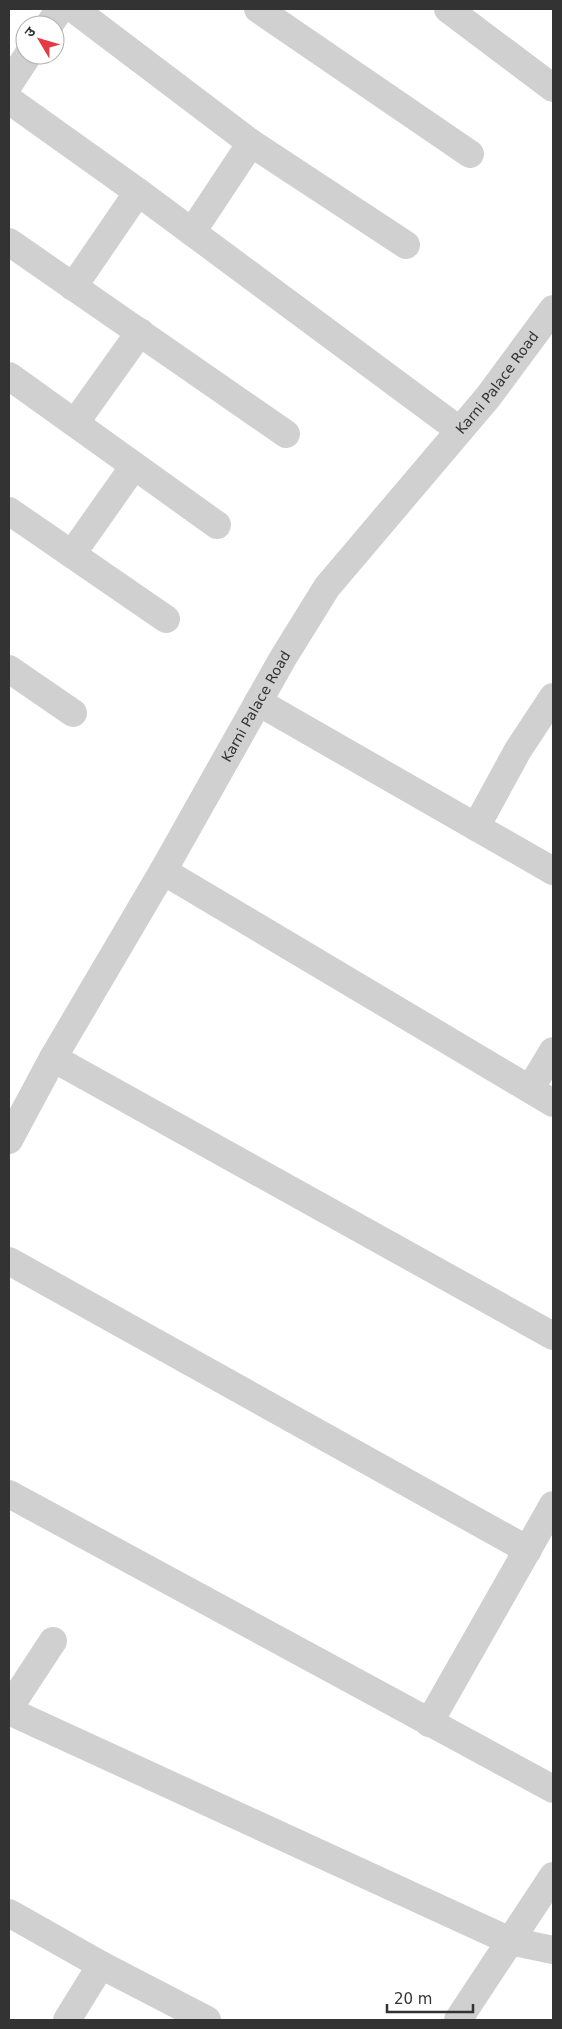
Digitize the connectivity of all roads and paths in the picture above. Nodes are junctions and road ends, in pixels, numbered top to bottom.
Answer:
1 (74, 9) edge
2 (259, 9) edge
3 (448, 9) edge
4 (21, 65) edge
5 (9, 84) edge
6 (553, 88) edge
7 (9, 100) edge
8 (251, 143) junction
9 (470, 154) dead end
10 (138, 192) junction
11 (192, 232) junction
12 (9, 242) edge
13 (406, 245) dead end
14 (73, 287) junction
15 (553, 309) edge
16 (140, 332) junction
17 (9, 376) edge
18 (75, 423) junction
19 (459, 430) junction
20 (286, 434) dead end
21 (134, 466) junction
22 (9, 510) edge
23 (217, 525) dead end
24 (72, 554) junction
25 (166, 619) dead end
26 (9, 669) edge
27 (553, 697) edge
28 (258, 702) junction
29 (73, 713) dead end
30 (476, 827) junction
31 (163, 871) junction
32 (553, 871) edge
33 (553, 1050) edge
34 (53, 1058) junction
35 (530, 1089) junction
36 (553, 1103) edge
37 (9, 1140) edge
38 (9, 1261) edge
39 (553, 1336) edge
40 (9, 1494) edge
41 (553, 1505) edge
42 (528, 1550) junction
43 (53, 1641) dead end
44 (9, 1710) edge
45 (429, 1723) junction
46 (553, 1789) edge
47 (553, 1876) edge
48 (9, 1913) edge
49 (510, 1941) junction
50 (553, 1950) edge
51 (101, 1965) junction
52 (67, 2020) edge
53 (207, 2020) edge
54 (458, 2020) edge

1 - 8 street
2 - 9 street
3 - 6 street
4 - 5 street
7 - 10 street
8 - 11 street
8 - 13 street
10 - 11 street
10 - 14 street
11 - 19 street
12 - 14 street
14 - 16 street
15 - 19 street, Karni Palace Road
16 - 18 street
16 - 20 street
17 - 18 street
18 - 21 street
19 - 28 street, Karni Palace Road
21 - 23 street
21 - 24 street
22 - 24 street
24 - 25 street
26 - 29 street
27 - 30 street
28 - 30 street
28 - 31 street, Karni Palace Road
30 - 32 street
31 - 34 street, Karni Palace Road
31 - 35 street
33 - 35 street
34 - 37 street, Karni Palace Road
34 - 39 street
35 - 36 street
38 - 42 street
40 - 45 street
41 - 42 street
42 - 45 street
43 - 44 street
44 - 49 street
45 - 46 street
47 - 49 street
48 - 51 street
49 - 50 street
49 - 54 street
51 - 52 street
51 - 53 street

